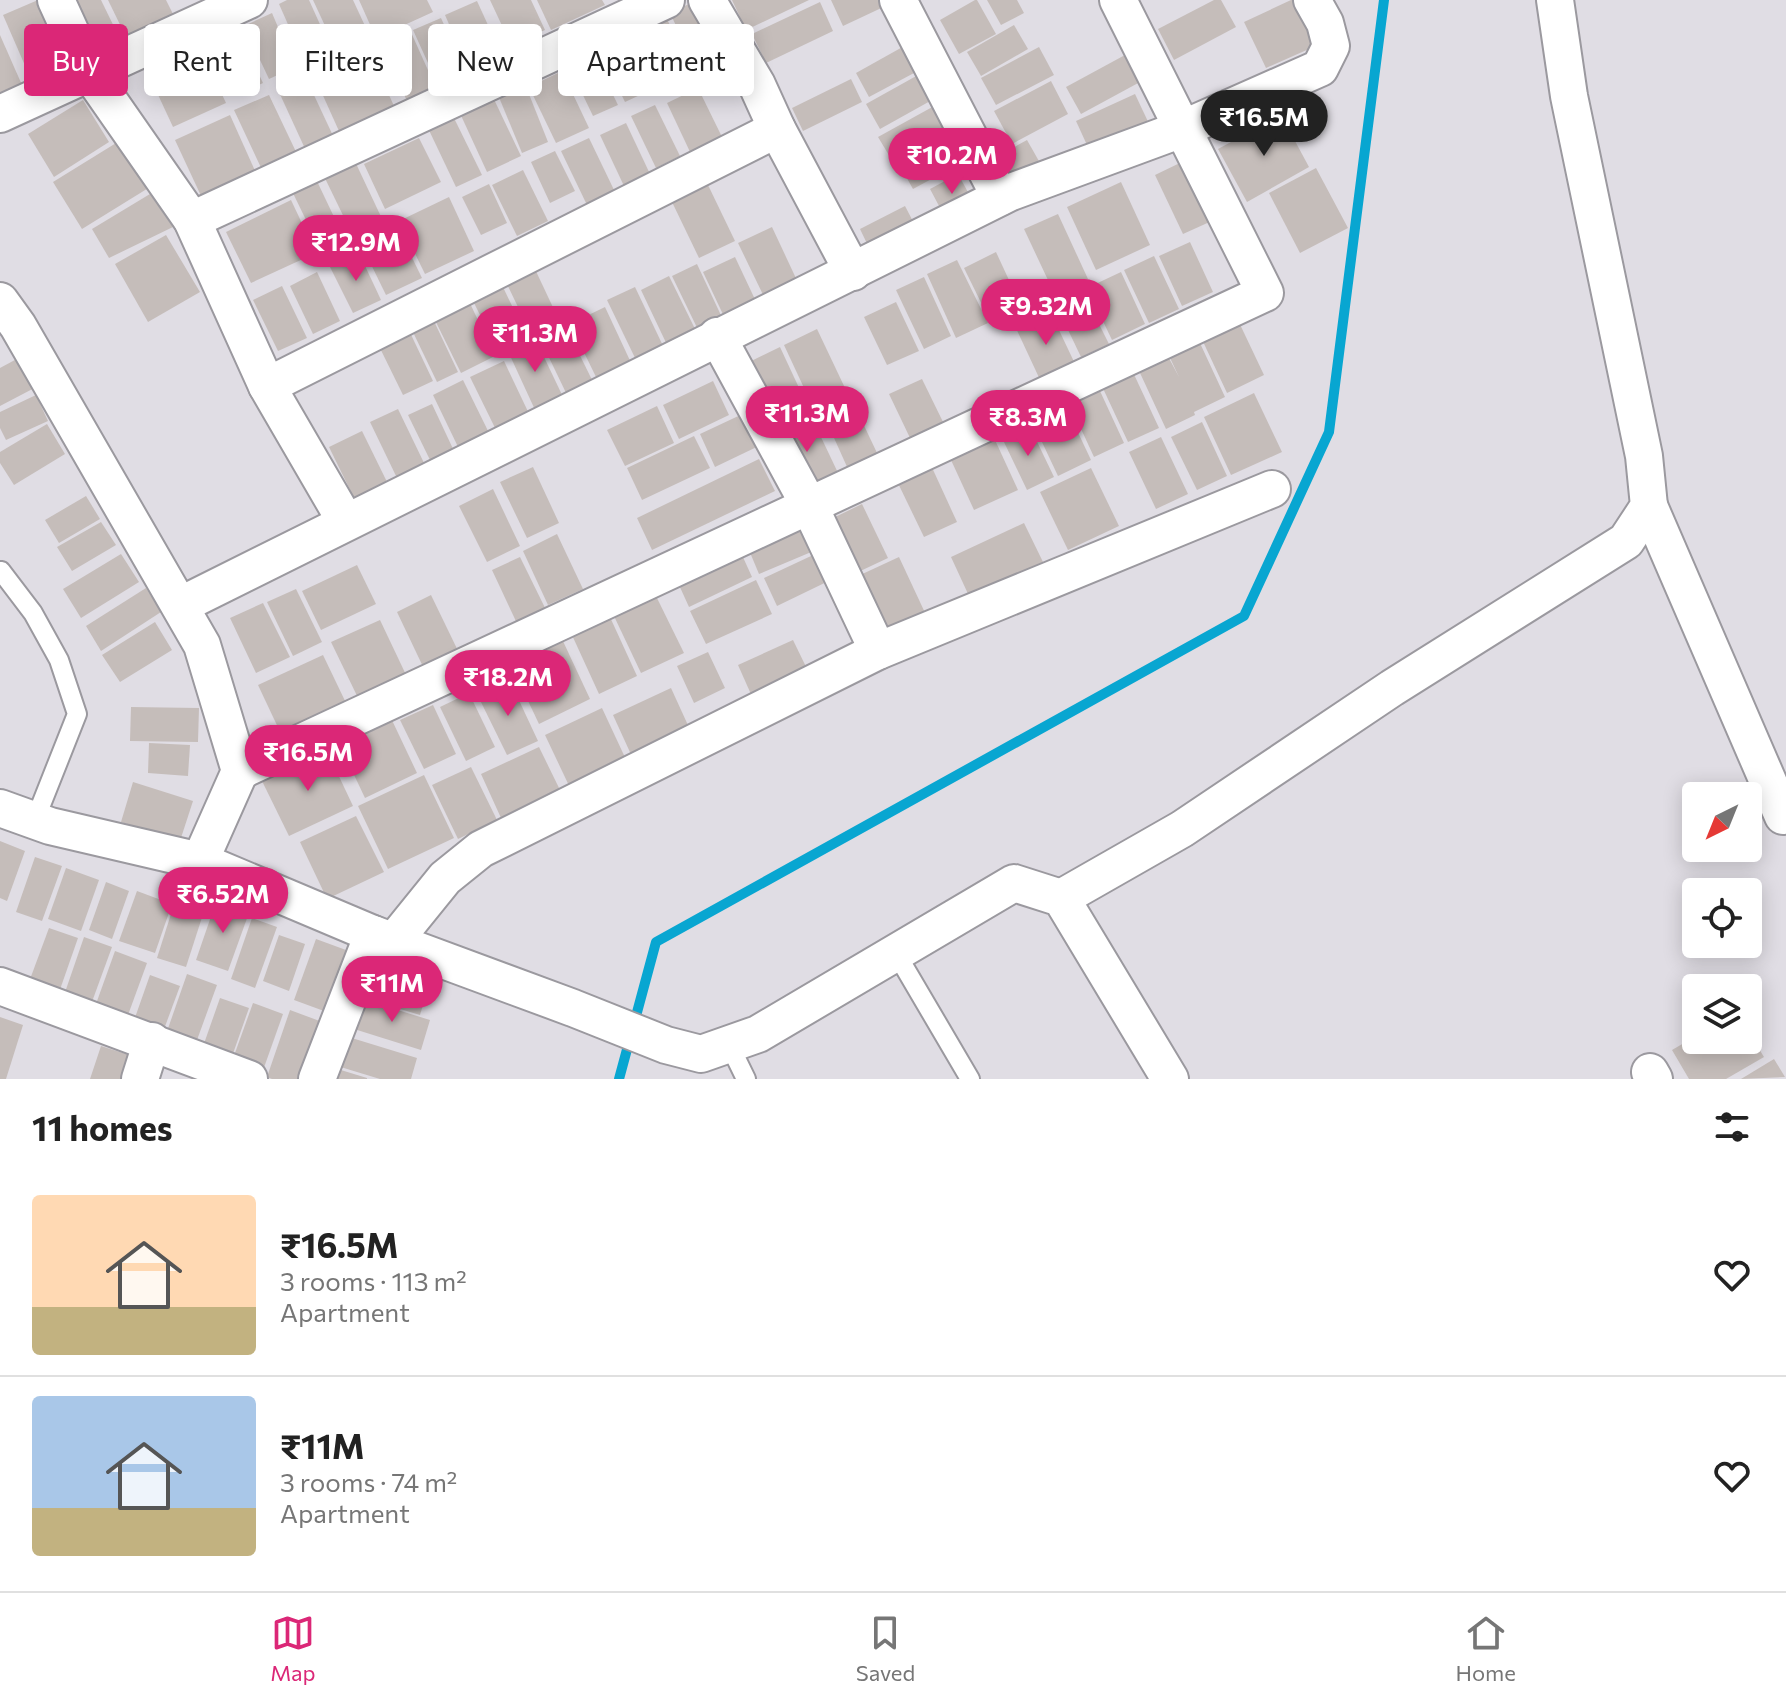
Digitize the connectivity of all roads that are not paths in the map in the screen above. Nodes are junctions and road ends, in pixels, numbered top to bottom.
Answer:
1 (56, 0) edge
2 (249, 0) edge
3 (666, 0) edge
4 (707, 0) edge
5 (898, 0) edge
6 (1118, 0) edge
7 (1312, 0) edge
8 (1555, 0) edge
9 (67, 24) edge
10 (128, 54) edge
11 (38, 96) edge
12 (106, 96) edge
13 (0, 114) edge
14 (777, 129) junction
15 (1182, 129) junction
16 (1000, 197) junction
17 (192, 220) junction
18 (853, 272) junction
19 (0, 301) edge
20 (717, 336) junction
21 (267, 386) junction
22 (1272, 489) dead end
23 (809, 505) junction
24 (1649, 506) junction
25 (346, 522) junction
26 (1, 571) edge
27 (181, 605) junction
28 (878, 651) junction
29 (240, 771) junction
30 (0, 808) edge
31 (1783, 816) dead end
32 (35, 820) junction
33 (200, 861) junction
34 (1061, 898) junction
35 (383, 938) junction
36 (896, 953) junction
37 (0, 986) edge
38 (152, 1041) junction
39 (710, 1055) junction
40 (140, 1079) edge
41 (249, 1079) edge
42 (317, 1079) edge
43 (746, 1079) edge
44 (970, 1079) edge
45 (1170, 1079) edge

1 - 9 street
2 - 10 street
3 - 17 street
4 - 14 street
5 - 16 street
6 - 15 street
7 - 15 street
8 - 24 street
11 - 13 street
12 - 17 street
14 - 18 street
14 - 21 street
15 - 16 street
15 - 23 street
16 - 18 street
17 - 21 street
18 - 20 street
19 - 27 street
20 - 23 street
20 - 25 street
21 - 25 street
22 - 28 street
23 - 28 street
23 - 29 street
24 - 31 street
24 - 34 street
25 - 27 street
26 - 32 lane
27 - 29 street
28 - 35 street
29 - 33 street
30 - 32 street
32 - 33 street
33 - 35 street
34 - 36 street
34 - 45 street
35 - 39 street
35 - 42 street
36 - 39 street
36 - 44 lane
37 - 38 street
38 - 40 street
38 - 41 street
39 - 43 lane

